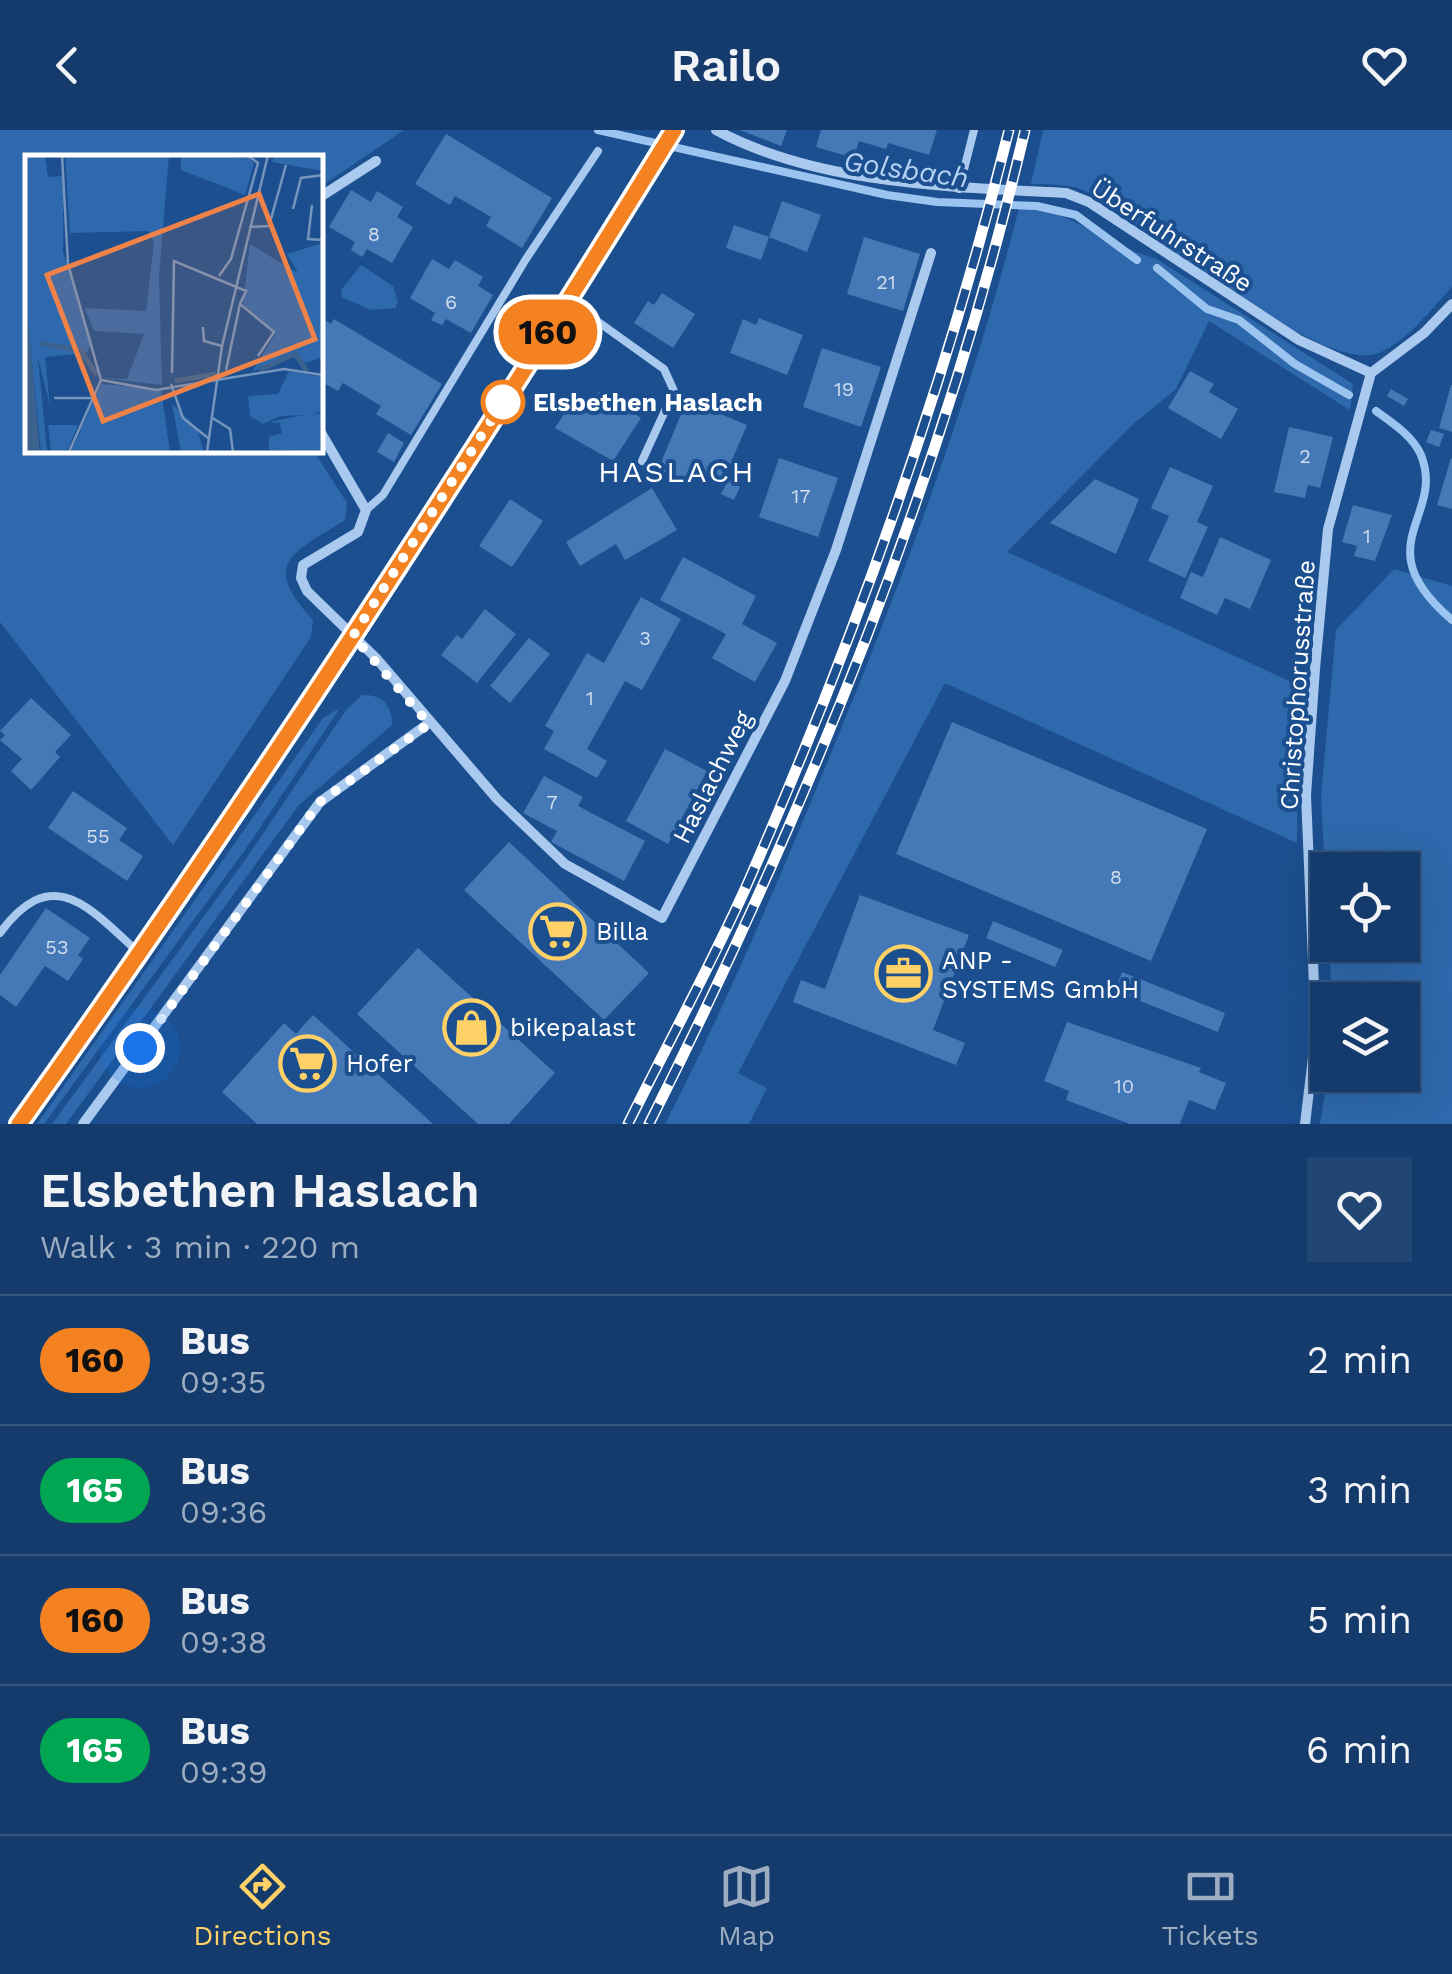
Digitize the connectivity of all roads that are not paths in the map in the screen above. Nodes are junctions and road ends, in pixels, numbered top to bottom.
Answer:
1 (674, 130) edge
2 (716, 130) edge
3 (974, 130) edge
4 (598, 150) dead end
5 (376, 161) dead end
6 (959, 189) junction
7 (322, 196) edge
8 (931, 254) dead end
9 (569, 301) junction
10 (1452, 304) edge
11 (1371, 373) junction
12 (322, 434) edge
13 (642, 461) dead end
14 (366, 510) junction
15 (353, 636) junction
16 (429, 724) junction
17 (0, 933) edge
18 (141, 954) junction
19 (19, 1124) edge
20 (82, 1124) edge
21 (1304, 1124) edge

1 - 9 main road
2 - 6 street, Überfuhrstraße
3 - 6 lane
4 - 14 lane
5 - 7 street
6 - 11 street, Überfuhrstraße
8 - 16 street, Haslachweg
9 - 13 lane
9 - 15 main road
10 - 11 street
11 - 21 street, Christophorusstraße
12 - 14 street
14 - 15 street, Haslachweg
15 - 16 street, Haslachweg
15 - 18 main road
16 - 20 street
17 - 18 lane
18 - 19 main road

